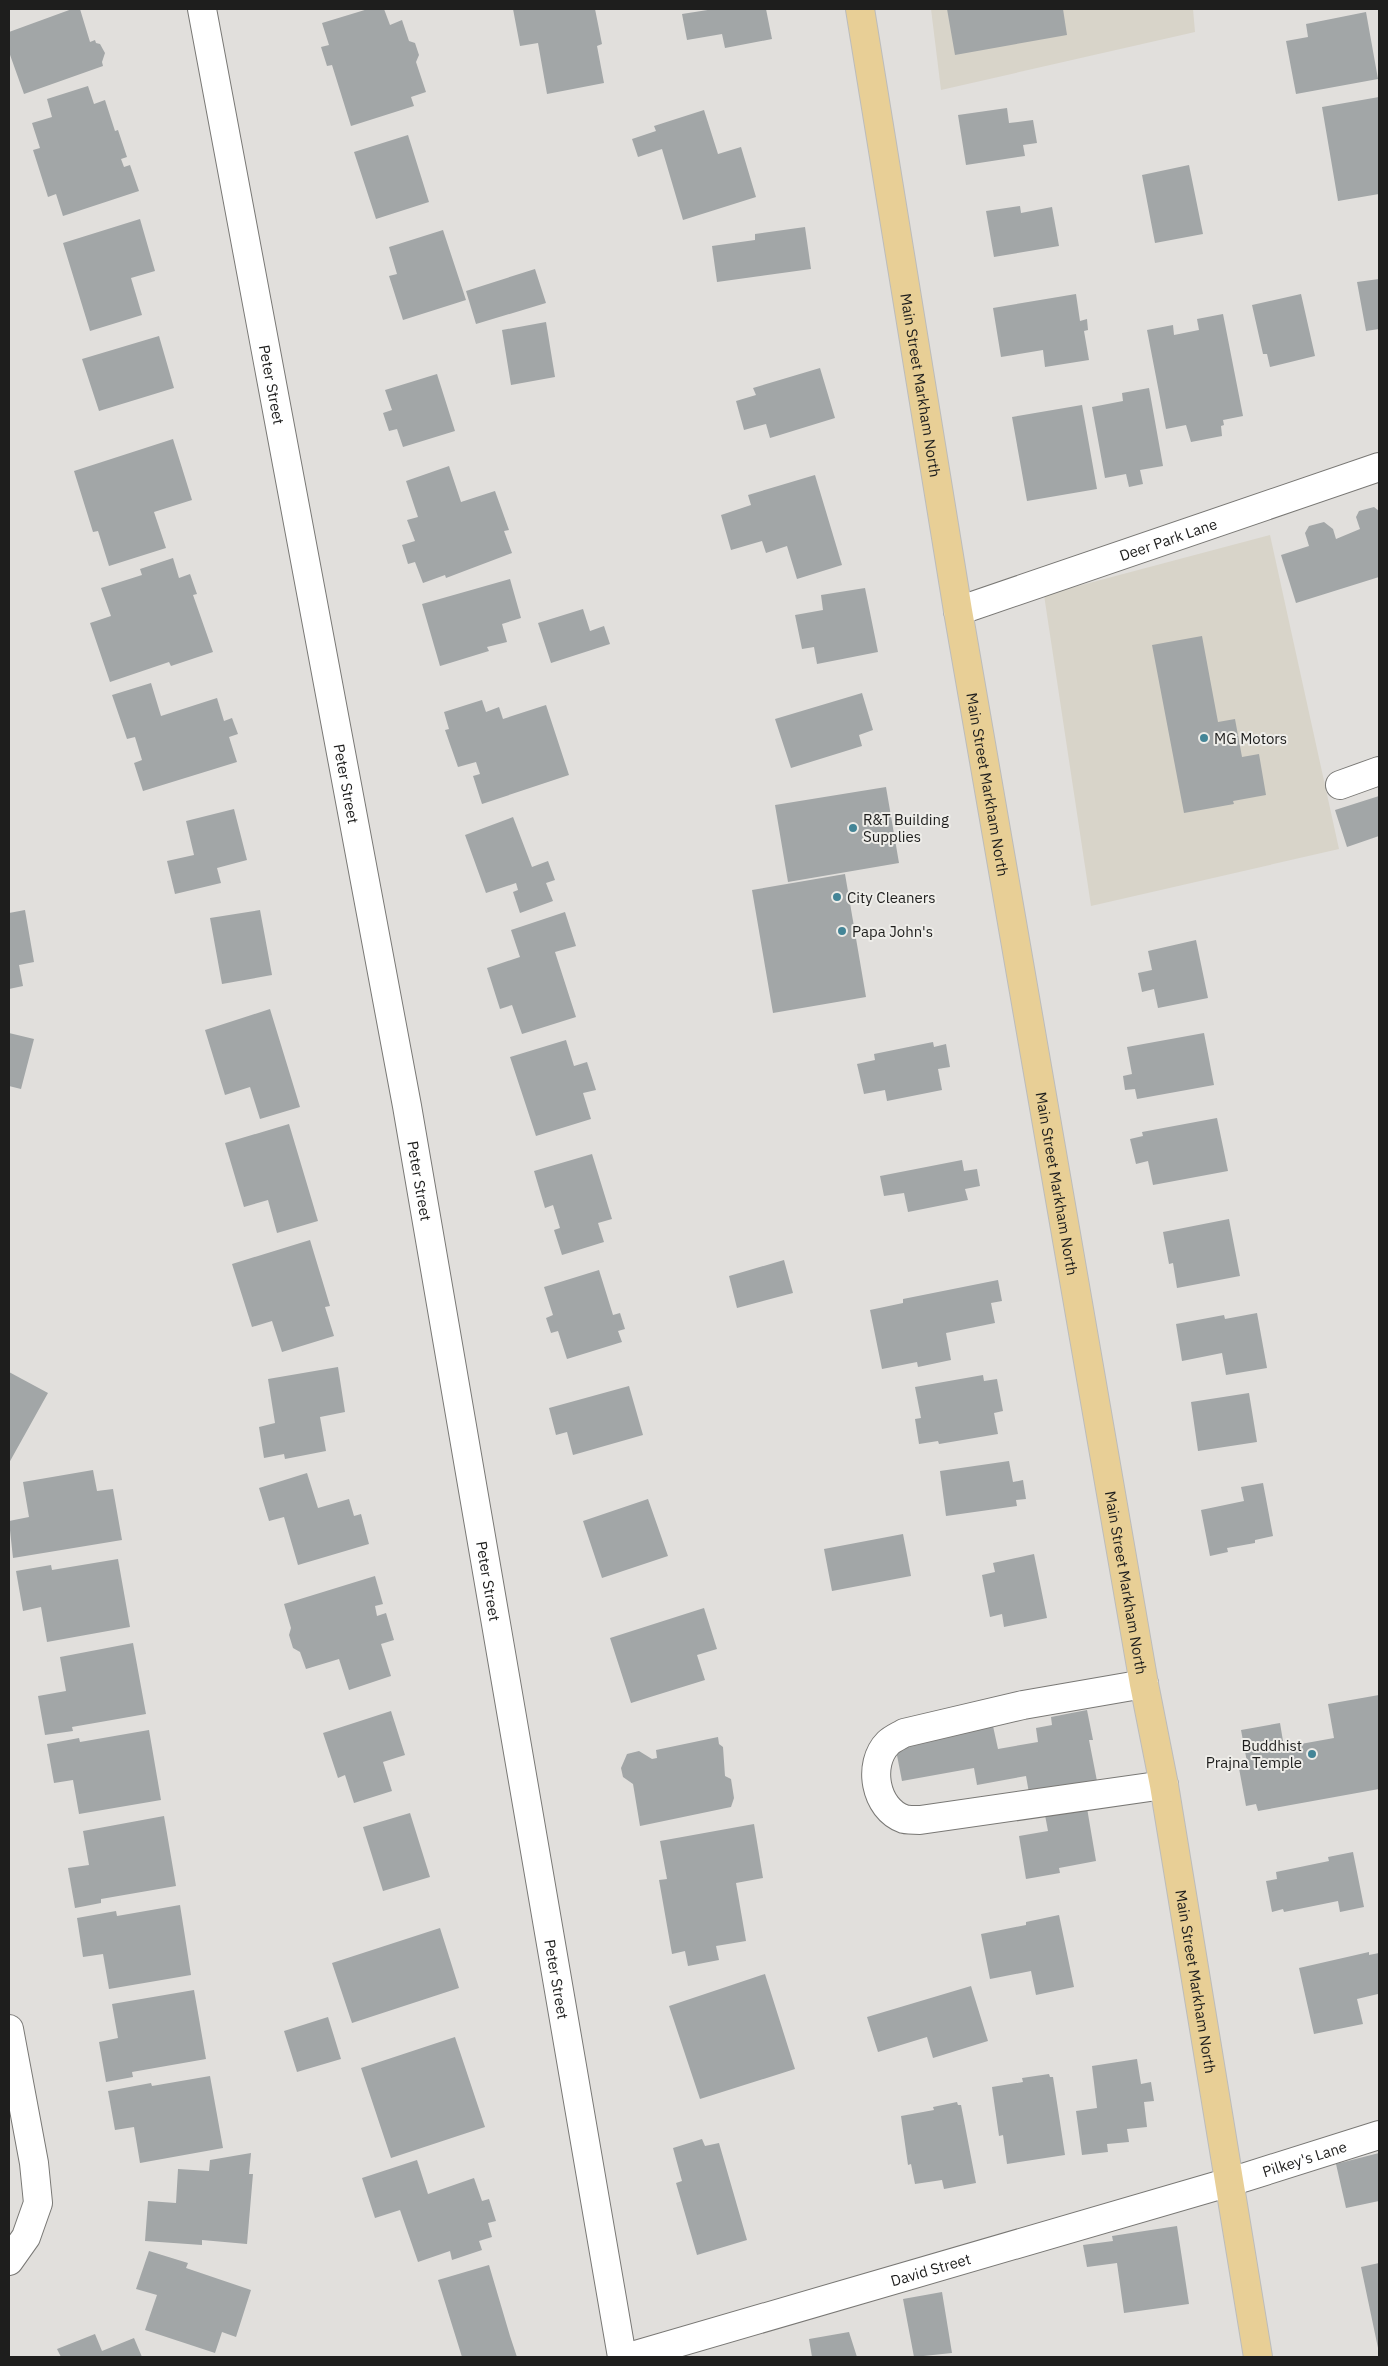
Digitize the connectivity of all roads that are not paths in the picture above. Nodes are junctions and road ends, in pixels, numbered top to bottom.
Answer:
1 (202, 9) edge
2 (860, 9) edge
3 (1379, 467) edge
4 (958, 611) junction
5 (1379, 771) edge
6 (1340, 785) dead end
7 (1144, 1684) junction
8 (1164, 1784) junction
9 (9, 2030) edge
10 (1379, 2135) edge
11 (1230, 2182) junction
12 (9, 2261) edge
13 (622, 2357) edge
14 (629, 2357) edge
15 (1258, 2357) edge

1 - 13 street, Peter Street
2 - 4 main road, Main Street Markham North
3 - 4 street, Deer Park Lane
4 - 7 main road, Main Street Markham North
5 - 6 street
7 - 8 main road, Main Street Markham North
7 - 8 street
8 - 11 main road, Main Street Markham North
9 - 12 street
10 - 11 street, Pilkey's Lane
11 - 14 street, David Street
11 - 15 main road, Main Street Markham North

